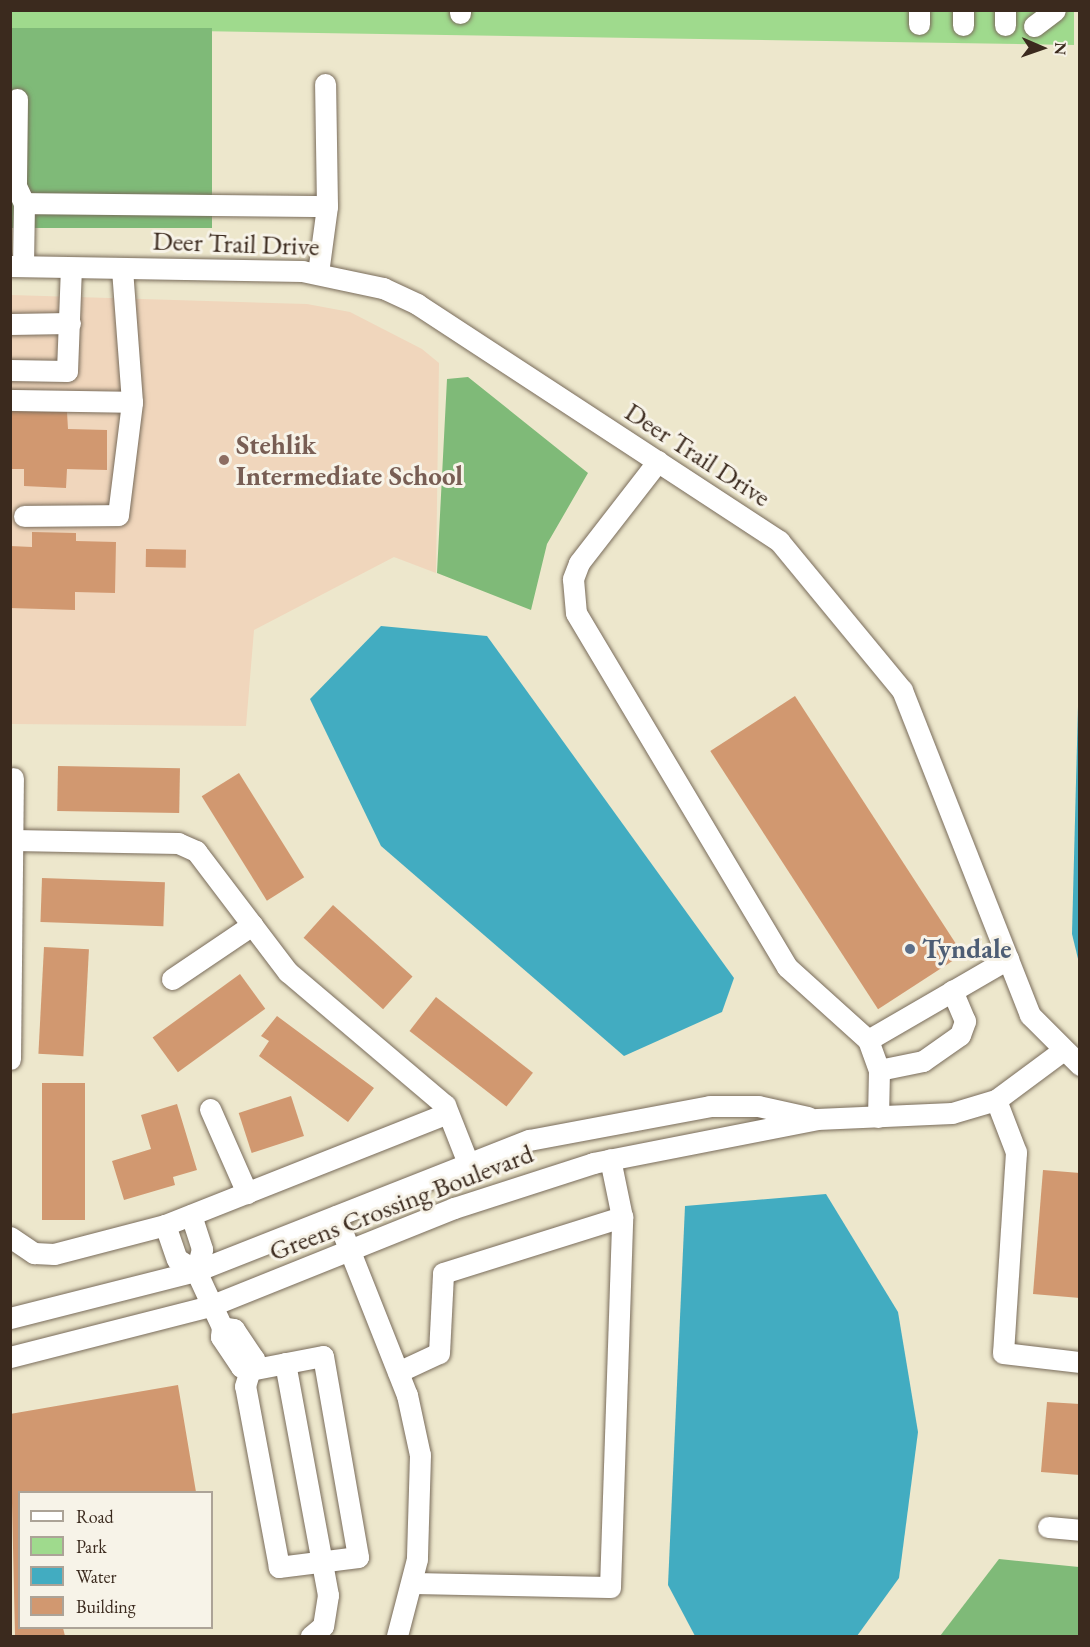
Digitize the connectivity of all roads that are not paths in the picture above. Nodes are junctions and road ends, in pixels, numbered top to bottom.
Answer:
1 (1055, 10) edge
2 (1034, 26) dead end
3 (325, 84) dead end
4 (16, 99) dead end
5 (24, 203) junction
6 (327, 206) junction
7 (17, 266) edge
8 (71, 268) junction
9 (122, 268) junction
10 (318, 273) junction
11 (70, 323) junction
12 (10, 324) edge
13 (10, 370) edge
14 (10, 400) edge
15 (132, 402) junction
16 (658, 461) junction
17 (24, 516) dead end
18 (14, 778) dead end
19 (13, 840) junction
20 (252, 925) junction
21 (1008, 959) junction
22 (172, 979) dead end
23 (952, 991) junction
24 (868, 1040) junction
25 (1062, 1051) junction
26 (10, 1059) edge
27 (1080, 1065) edge
28 (879, 1070) junction
29 (996, 1100) junction
30 (210, 1109) dead end
31 (448, 1113) junction
32 (878, 1117) junction
33 (817, 1119) junction
34 (610, 1159) junction
35 (468, 1163) junction
36 (241, 1196) junction
37 (191, 1215) junction
38 (336, 1216) junction
39 (622, 1217) junction
40 (165, 1225) junction
41 (10, 1237) edge
42 (350, 1250) junction
43 (196, 1271) junction
44 (210, 1306) junction
45 (10, 1318) edge
46 (10, 1357) edge
47 (1080, 1362) edge
48 (285, 1363) junction
49 (250, 1370) junction
50 (398, 1372) junction
51 (1048, 1527) dead end
52 (1080, 1530) edge
53 (319, 1562) junction
54 (412, 1583) junction
55 (311, 1636) edge
56 (397, 1636) edge

1 - 2 street
3 - 6 street
4 - 5 street
5 - 6 street
5 - 7 street
6 - 10 street
7 - 8 street, Deer Trail Drive
8 - 9 street, Deer Trail Drive
8 - 11 street
9 - 10 street, Deer Trail Drive
9 - 15 street
10 - 16 street, Deer Trail Drive
11 - 12 street
11 - 13 street
14 - 15 street
15 - 17 street
16 - 21 street, Deer Trail Drive
16 - 24 street
18 - 19 street
19 - 20 street
19 - 26 street
20 - 22 street
20 - 31 street
21 - 23 street
21 - 25 street, Deer Trail Drive
23 - 24 street
23 - 28 street
24 - 28 street
25 - 27 street, Deer Trail Drive
25 - 29 street, Greens Crossing Boulevard
28 - 32 street
29 - 32 street, Greens Crossing Boulevard
29 - 47 street
30 - 36 street
31 - 35 street
31 - 36 street
32 - 33 street, Greens Crossing Boulevard
33 - 34 street, Greens Crossing Boulevard
33 - 35 street, Greens Crossing Boulevard
34 - 39 street
34 - 42 street, Greens Crossing Boulevard
35 - 38 street, Greens Crossing Boulevard
36 - 37 street
37 - 40 street
37 - 43 street
38 - 42 street
38 - 43 street, Greens Crossing Boulevard
39 - 50 street
39 - 54 street
40 - 41 street
40 - 43 street
42 - 44 street, Greens Crossing Boulevard
42 - 50 street
43 - 44 street
43 - 45 street, Greens Crossing Boulevard
44 - 46 street, Greens Crossing Boulevard
44 - 49 street
48 - 49 street
48 - 53 street
48 - 53 street
49 - 53 street
50 - 54 street
51 - 52 street
53 - 55 street
54 - 56 street

